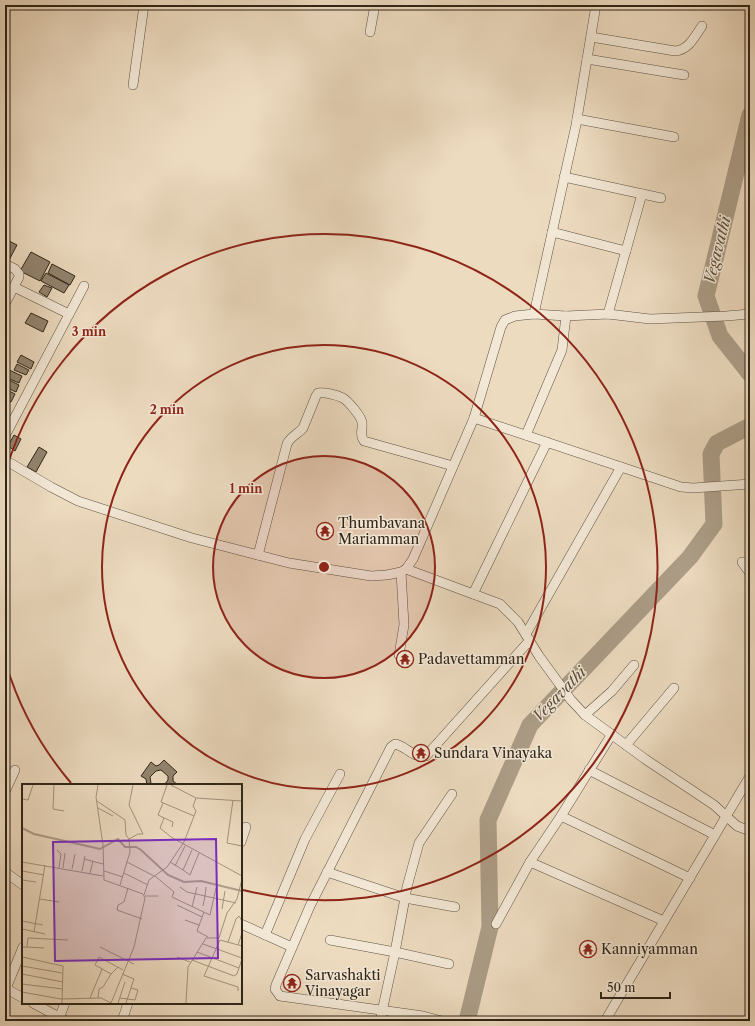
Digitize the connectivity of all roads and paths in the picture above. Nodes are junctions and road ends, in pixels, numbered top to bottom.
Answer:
1 (144, 5) edge
2 (375, 5) edge
3 (596, 5) edge
4 (702, 26) dead end
5 (370, 32) dead end
6 (591, 36) junction
7 (587, 59) junction
8 (684, 75) dead end
9 (133, 85) dead end
10 (577, 119) junction
11 (674, 137) dead end
12 (564, 177) junction
13 (642, 194) junction
14 (661, 198) dead end
15 (552, 232) junction
16 (626, 251) junction
17 (5, 264) edge
18 (84, 286) dead end
19 (14, 287) junction
20 (5, 304) edge
21 (69, 314) junction
22 (534, 314) junction
23 (608, 314) junction
24 (750, 314) edge
25 (566, 316) junction
26 (474, 418) junction
27 (526, 435) junction
28 (5, 436) edge
29 (547, 442) junction
30 (5, 460) edge
31 (453, 466) junction
32 (621, 467) junction
33 (750, 484) edge
34 (258, 555) junction
35 (742, 562) dead end
36 (403, 571) junction
37 (750, 573) edge
38 (473, 594) junction
39 (528, 637) junction
40 (399, 655) dead end
41 (634, 664) dead end
42 (674, 688) dead end
43 (585, 714) junction
44 (612, 734) junction
45 (626, 745) junction
46 (15, 770) dead end
47 (589, 770) junction
48 (340, 774) dead end
49 (750, 776) edge
50 (5, 792) edge
51 (452, 794) dead end
52 (561, 816) junction
53 (726, 816) junction
54 (246, 827) dead end
55 (750, 831) edge
56 (715, 835) junction
57 (242, 839) edge
58 (530, 862) junction
59 (5, 872) edge
60 (327, 872) junction
61 (690, 878) junction
62 (22, 884) edge
63 (405, 898) junction
64 (455, 907) dead end
65 (664, 921) junction
66 (242, 924) edge
67 (496, 924) dead end
68 (265, 935) junction
69 (330, 940) dead end
70 (292, 947) junction
71 (22, 949) edge
72 (395, 952) junction
73 (449, 964) dead end
74 (5, 989) edge
75 (22, 998) edge
76 (35, 1004) edge
77 (65, 1004) edge
78 (128, 1004) edge
79 (383, 1011) junction
80 (61, 1020) edge
81 (122, 1021) edge
82 (380, 1021) edge
83 (442, 1021) edge
84 (606, 1021) edge

1 - 9 street
2 - 5 street
3 - 6 street
4 - 6 street
6 - 7 street
7 - 8 street
7 - 10 street
10 - 11 street
10 - 12 street
12 - 13 street
12 - 15 street
13 - 14 street
13 - 16 street
15 - 16 street
15 - 22 street
16 - 23 street
17 - 19 street
18 - 21 street
19 - 20 street
19 - 21 street
21 - 28 street
22 - 25 street
22 - 26 street
23 - 24 street
23 - 25 street
25 - 27 street
26 - 27 street
26 - 31 street
27 - 29 street
29 - 32 street
29 - 38 street
30 - 34 street
31 - 34 street
31 - 36 street
32 - 33 street
32 - 39 street
34 - 36 street
35 - 37 street
36 - 38 street
36 - 40 street
38 - 39 street
39 - 43 street
39 - 60 street
41 - 43 street
42 - 45 street
43 - 44 street
44 - 45 street
44 - 47 street
45 - 53 street
46 - 50 street
47 - 52 street
47 - 56 street
48 - 68 street
49 - 53 street
51 - 63 street
52 - 58 street
52 - 61 street
53 - 55 street
53 - 56 street
54 - 57 street
56 - 61 street
58 - 65 street
58 - 67 street
59 - 62 street
60 - 63 street
60 - 70 street
61 - 65 street
63 - 64 street
63 - 72 street
65 - 84 street
66 - 68 street
68 - 70 street
69 - 72 street
70 - 79 street
71 - 74 street
72 - 73 street
72 - 79 street
74 - 75 street
76 - 80 street
77 - 80 street
78 - 81 street
79 - 82 street
79 - 83 street

